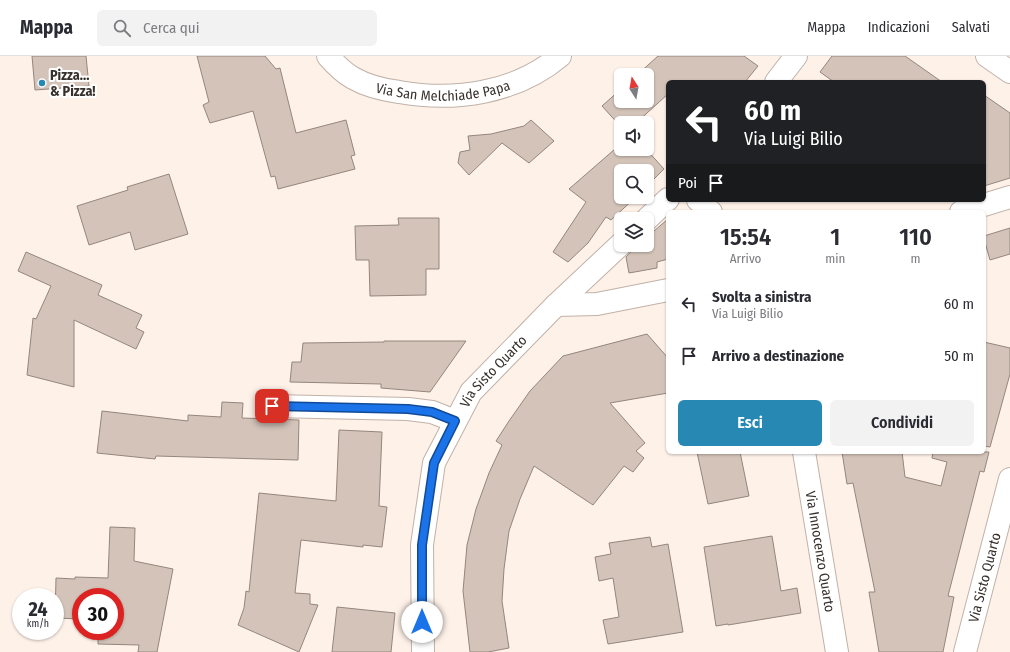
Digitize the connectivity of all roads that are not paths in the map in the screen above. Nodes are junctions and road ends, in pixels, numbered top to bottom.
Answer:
1 (328, 56) edge
2 (560, 56) edge
3 (796, 56) edge
4 (987, 56) edge
5 (1010, 72) edge
6 (778, 80) edge
7 (1010, 197) edge
8 (666, 201) edge
9 (700, 202) edge
10 (709, 210) edge
11 (968, 210) edge
12 (654, 212) edge
13 (614, 251) edge
14 (666, 290) edge
15 (556, 305) junction
16 (272, 406) dead end
17 (455, 421) junction
18 (804, 454) edge
19 (1010, 479) edge
20 (423, 652) edge
21 (837, 652) edge
22 (965, 652) edge

1 - 2 street, Via San Melchiade Papa
3 - 6 street
4 - 5 street
7 - 11 street
8 - 12 street
9 - 10 street
13 - 15 street, Via Sisto Quarto
14 - 15 street
15 - 17 street, Via Sisto Quarto
16 - 17 street
17 - 20 street, Via Sisto Quarto
18 - 21 street, Via Innocenzo Quarto
19 - 22 street, Via Sisto Quarto

